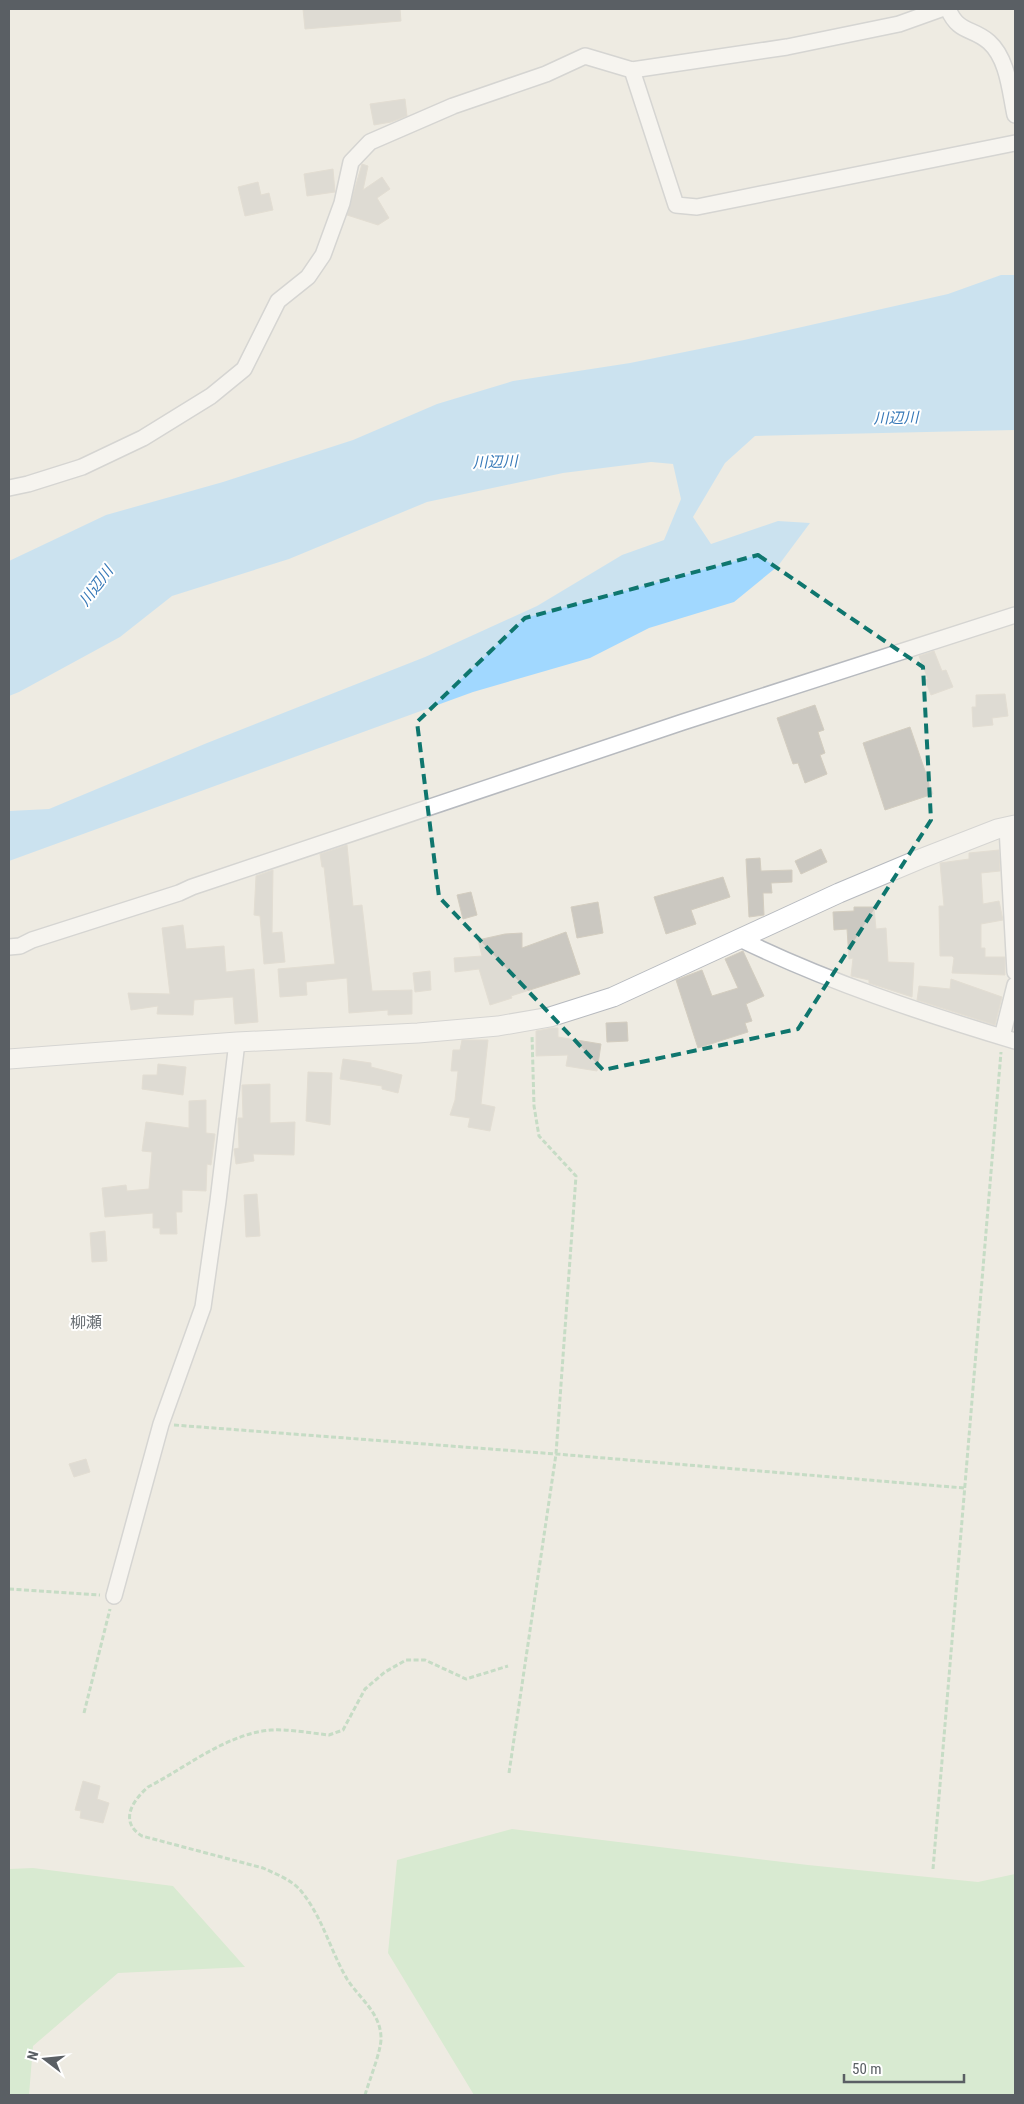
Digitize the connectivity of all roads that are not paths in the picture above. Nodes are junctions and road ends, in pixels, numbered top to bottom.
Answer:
1 (941, 9) edge
2 (948, 9) edge
3 (632, 70) junction
4 (1015, 115) edge
5 (1015, 143) edge
6 (9, 488) edge
7 (1015, 616) edge
8 (1011, 826) edge
9 (740, 939) junction
10 (9, 947) edge
11 (1015, 972) edge
12 (1015, 985) edge
13 (1009, 1039) edge
14 (237, 1042) junction
15 (9, 1059) edge
16 (114, 1596) road end

1 - 3 street
2 - 4 street
3 - 5 street
3 - 6 street
7 - 10 street
8 - 9 street
8 - 11 street
9 - 13 street
9 - 14 street
12 - 13 street
14 - 15 street
14 - 16 street

